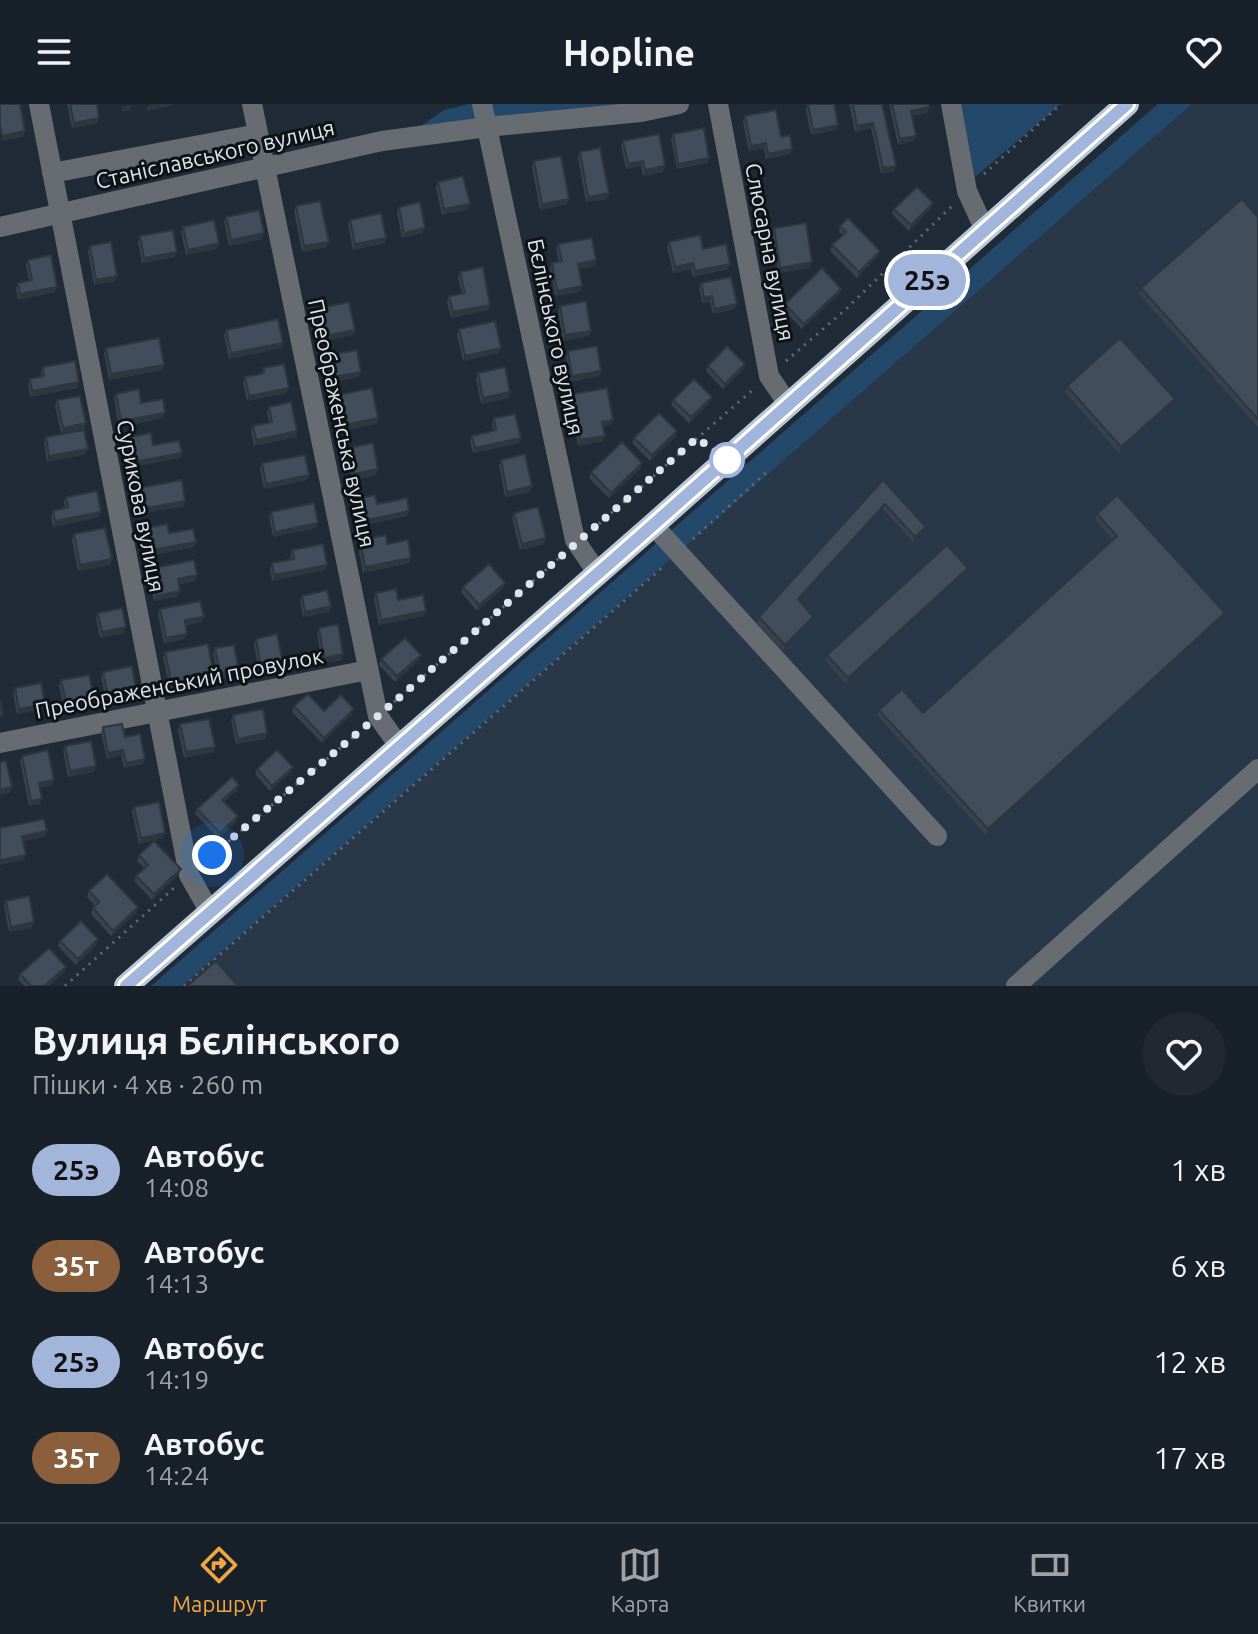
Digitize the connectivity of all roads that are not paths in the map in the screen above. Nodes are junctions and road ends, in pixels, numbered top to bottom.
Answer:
1 (39, 104) edge
2 (252, 104) edge
3 (482, 104) edge
4 (679, 104) edge
5 (718, 104) edge
6 (951, 104) edge
7 (1127, 104) edge
8 (487, 127) junction
9 (258, 134) junction
10 (264, 168) junction
11 (52, 173) junction
12 (59, 213) junction
13 (0, 227) edge
14 (984, 228) junction
15 (788, 404) junction
16 (653, 525) junction
17 (598, 574) junction
18 (368, 670) junction
19 (156, 712) junction
20 (0, 743) edge
21 (399, 746) junction
22 (1258, 769) edge
23 (937, 836) dead end
24 (210, 912) junction
25 (126, 986) edge
26 (1016, 986) edge

1 - 11 street, Сурикова вулиця
2 - 9 street, Преображенська вулиця
3 - 8 street, Бєлінського вулиця
4 - 8 street, Станіславського вулиця
5 - 15 street, Слюсарна вулиця
6 - 14 street
7 - 14 highway
8 - 10 street, Станіславського вулиця
8 - 17 street, Бєлінського вулиця
9 - 10 street, Преображенська вулиця
9 - 11 street
10 - 12 street, Станіславського вулиця
10 - 18 street, Преображенська вулиця
11 - 12 street, Сурикова вулиця
12 - 13 street, Станіславського вулиця
12 - 19 street, Сурикова вулиця
14 - 15 highway
15 - 16 highway
16 - 17 highway
16 - 23 street
17 - 21 highway
18 - 19 street, Преображенський провулок
18 - 21 street, Преображенська вулиця
19 - 20 street, Преображенський провулок
19 - 24 street, Сурикова вулиця
21 - 24 highway
22 - 26 street
24 - 25 highway

